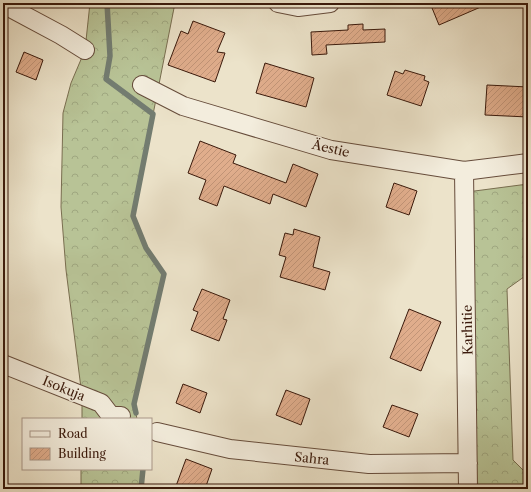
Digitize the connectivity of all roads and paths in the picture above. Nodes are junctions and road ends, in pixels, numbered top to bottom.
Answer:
1 (278, 3) edge
2 (330, 3) edge
3 (3, 4) edge
4 (85, 50) dead end
5 (142, 85) dead end
6 (528, 163) edge
7 (464, 171) junction
8 (3, 364) edge
9 (121, 416) dead end
10 (157, 432) dead end
11 (468, 463) junction
12 (468, 489) edge

1 - 2 street
3 - 4 street
5 - 7 street, Äestie
6 - 7 street, Äestie
7 - 11 street, Karhitie
8 - 9 street, Isokuja
10 - 11 street, Sahra
11 - 12 street, Karhitie

